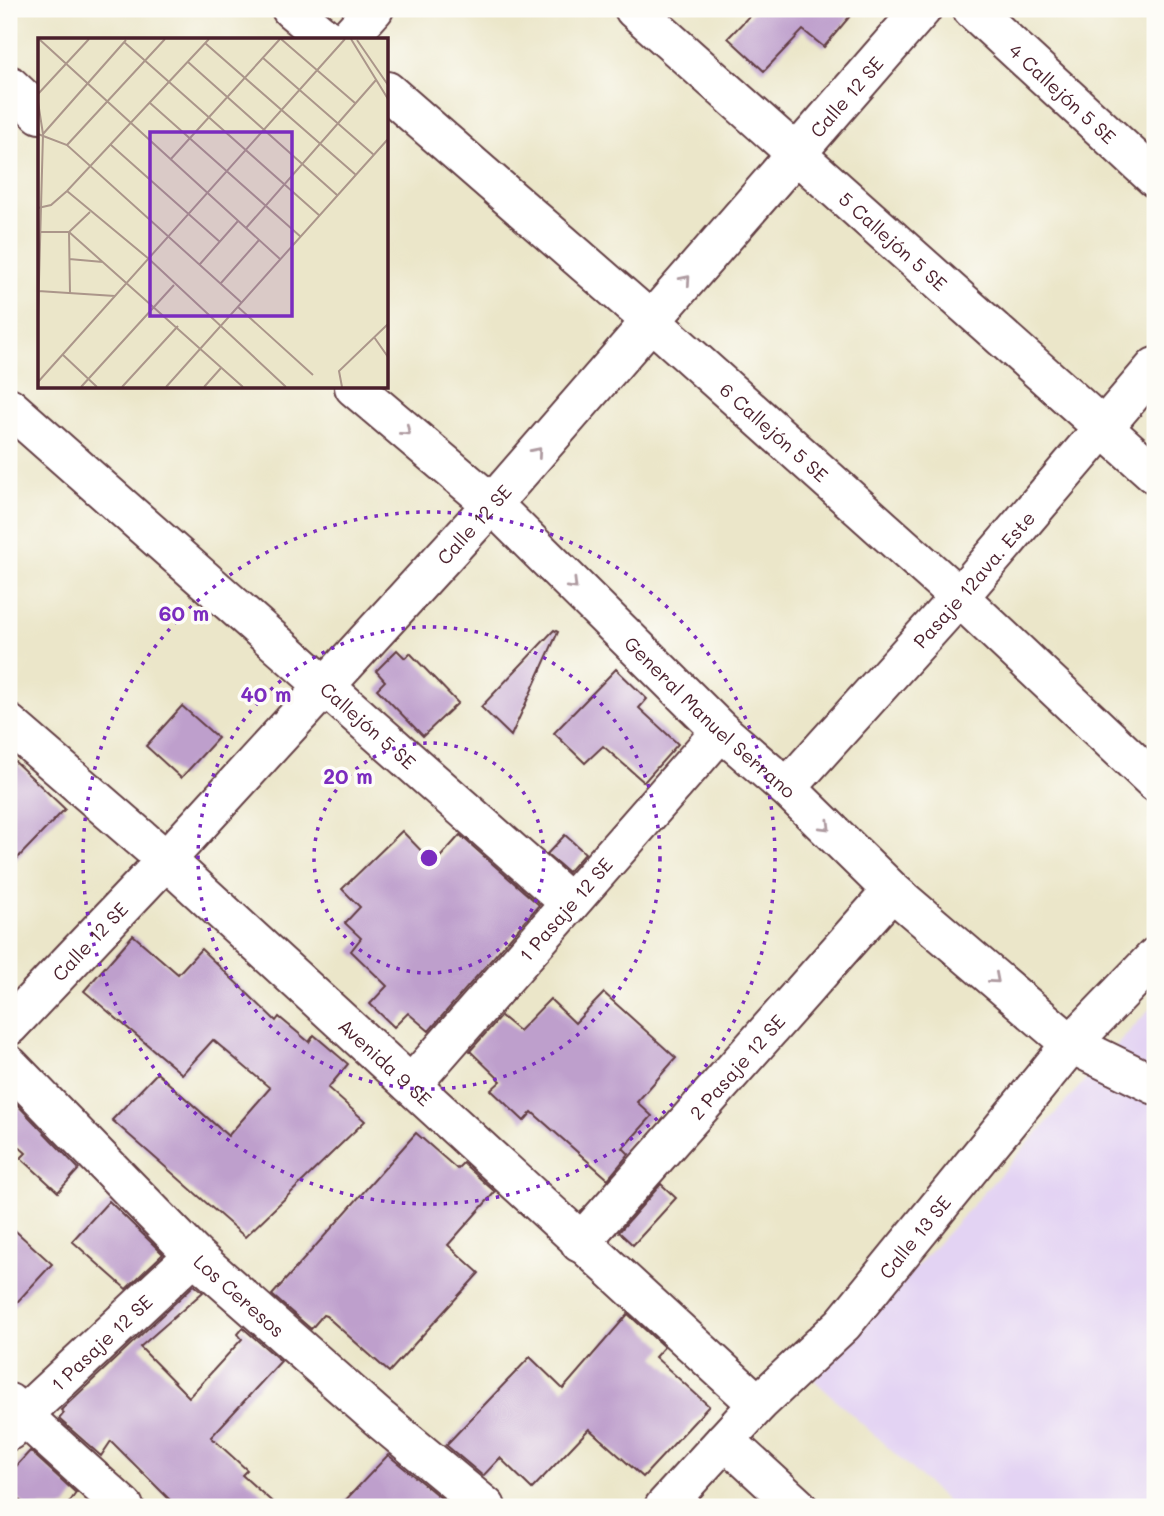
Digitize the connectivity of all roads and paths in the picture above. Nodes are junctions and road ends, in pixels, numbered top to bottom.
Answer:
1 (291, 9) edge
2 (374, 9) edge
3 (634, 9) edge
4 (922, 9) edge
5 (972, 9) edge
6 (326, 38) edge
7 (348, 38) edge
8 (9, 85) edge
9 (388, 92) edge
10 (38, 112) edge
11 (796, 153) junction
12 (1155, 178) edge
13 (651, 321) junction
14 (1155, 368) edge
15 (355, 388) edge
16 (9, 407) edge
17 (1102, 426) junction
18 (1155, 474) edge
19 (492, 504) junction
20 (959, 597) junction
21 (324, 687) junction
22 (9, 724) edge
23 (721, 731) junction
24 (1155, 782) edge
25 (787, 788) junction
26 (166, 860) junction
27 (892, 891) junction
28 (570, 903) junction
29 (1155, 957) edge
30 (9, 1026) edge
31 (1071, 1044) junction
32 (9, 1065) edge
33 (411, 1085) junction
34 (1155, 1085) edge
35 (580, 1242) junction
36 (194, 1255) junction
37 (758, 1404) junction
38 (13, 1416) edge
39 (725, 1440) junction
40 (124, 1507) edge
41 (486, 1507) edge
42 (664, 1507) edge
43 (799, 1507) edge

1 - 6 street
2 - 7 street
3 - 11 street, 5 Callejón 5 SE
4 - 11 street, Calle 12 SE
5 - 12 street, 4 Callejón 5 SE
8 - 10 street
9 - 13 street, 6 Callejón 5 SE
13 -> 11 street, Calle 12 SE
11 - 17 street, 5 Callejón 5 SE
19 -> 13 street, Calle 12 SE
13 - 20 street, 6 Callejón 5 SE
14 - 17 street, Pasaje 12ava. Este
15 -> 19 street, General Manuel Serrano
16 - 21 street, Callejón 5 SE
17 - 18 street, 5 Callejón 5 SE
17 - 20 street, Pasaje 12ava. Este
19 - 21 street, Calle 12 SE
19 -> 23 street, General Manuel Serrano
20 - 24 street, 6 Callejón 5 SE
20 - 25 street, Pasaje 12ava. Este
21 - 26 street, Calle 12 SE
21 - 28 street, Callejón 5 SE
22 - 26 street, Avenida 9 SE
23 - 25 street, General Manuel Serrano
23 - 28 street, 1 Pasaje 12 SE
25 -> 27 street, General Manuel Serrano
26 - 30 street, Calle 12 SE
26 - 33 street, Avenida 9 SE
27 -> 31 street, General Manuel Serrano
27 - 35 street, 2 Pasaje 12 SE
28 - 33 street, 1 Pasaje 12 SE
29 - 31 street, Calle 13 SE
31 - 34 street, General Manuel Serrano
31 - 37 street, Calle 13 SE
32 - 36 street, Los Ceresos
33 - 35 street, Avenida 9 SE
35 - 37 street, Avenida 9 SE
36 - 38 street, 1 Pasaje 12 SE
36 - 41 street, Los Ceresos
37 - 39 street, Calle 13 SE
38 - 40 street
39 - 42 street, Calle 13 SE
39 - 43 street

